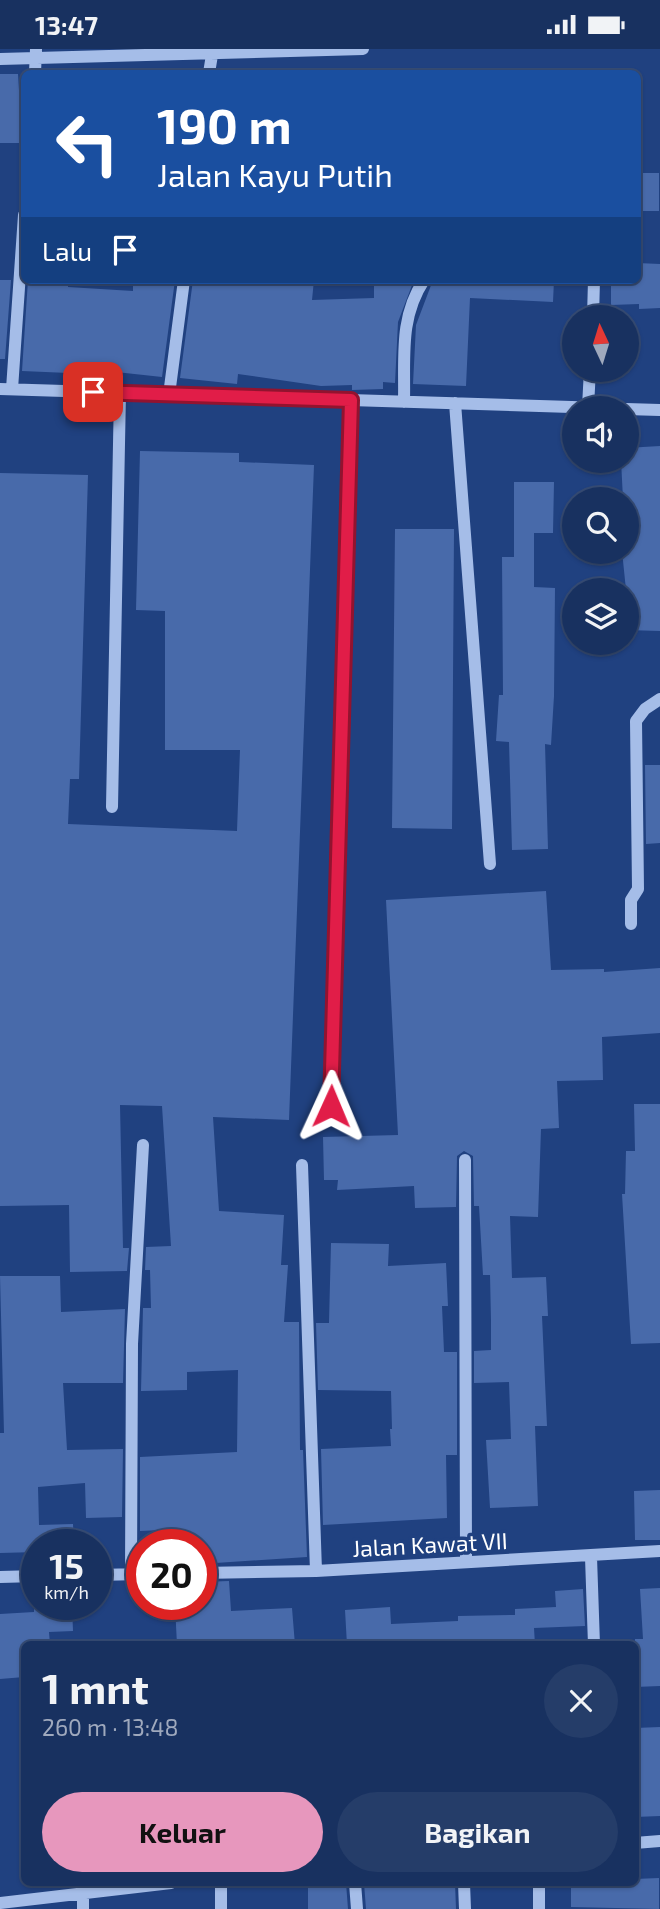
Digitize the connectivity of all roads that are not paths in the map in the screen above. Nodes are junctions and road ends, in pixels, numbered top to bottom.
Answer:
1 (363, 49) edge
2 (185, 52) edge
3 (36, 54) edge
4 (212, 55) junction
5 (0, 59) edge
6 (210, 70) edge
7 (21, 244) edge
8 (183, 284) edge
9 (421, 284) edge
10 (594, 284) edge
11 (593, 305) edge
12 (6, 389) edge
13 (120, 393) junction
14 (169, 395) junction
15 (351, 400) junction
16 (404, 401) junction
17 (455, 403) junction
18 (562, 406) edge
19 (639, 409) edge
20 (660, 410) edge
21 (660, 699) edge
22 (112, 807) dead end
23 (490, 864) dead end
24 (631, 924) dead end
25 (331, 1106) dead end
26 (143, 1145) dead end
27 (465, 1160) dead end
28 (302, 1164) dead end
29 (135, 1529) edge
30 (660, 1551) edge
31 (591, 1557) junction
32 (466, 1562) junction
33 (316, 1571) junction
34 (217, 1573) edge
35 (21, 1576) edge
36 (0, 1577) edge
37 (594, 1641) edge
38 (660, 1841) edge
39 (639, 1843) edge
40 (145, 1886) edge
41 (221, 1886) edge
42 (355, 1886) edge
43 (464, 1886) edge
44 (539, 1886) edge
45 (83, 1893) junction
46 (0, 1903) edge
47 (83, 1909) edge
48 (221, 1909) edge
49 (357, 1909) edge
50 (465, 1909) edge
51 (539, 1909) edge

1 - 4 street
2 - 3 street
2 - 4 street
3 - 5 street
4 - 6 street
7 - 12 street
8 - 14 street
9 - 16 street
10 - 11 street
12 - 13 street
13 - 14 street
13 - 22 street
14 - 15 street
15 - 16 street
15 - 25 street
16 - 17 street
17 - 18 street
17 - 23 street
19 - 20 street
21 - 24 street
26 - 29 street
27 - 32 street
28 - 33 street
30 - 31 street, Jalan Kawat VII
31 - 32 street, Jalan Kawat VII
31 - 37 street
32 - 33 street, Jalan Kawat VII
33 - 34 street, Jalan Kawat VII
35 - 36 street
38 - 39 street
40 - 45 street
41 - 48 street
42 - 49 street
43 - 50 street
44 - 51 street
45 - 46 street
45 - 47 street

